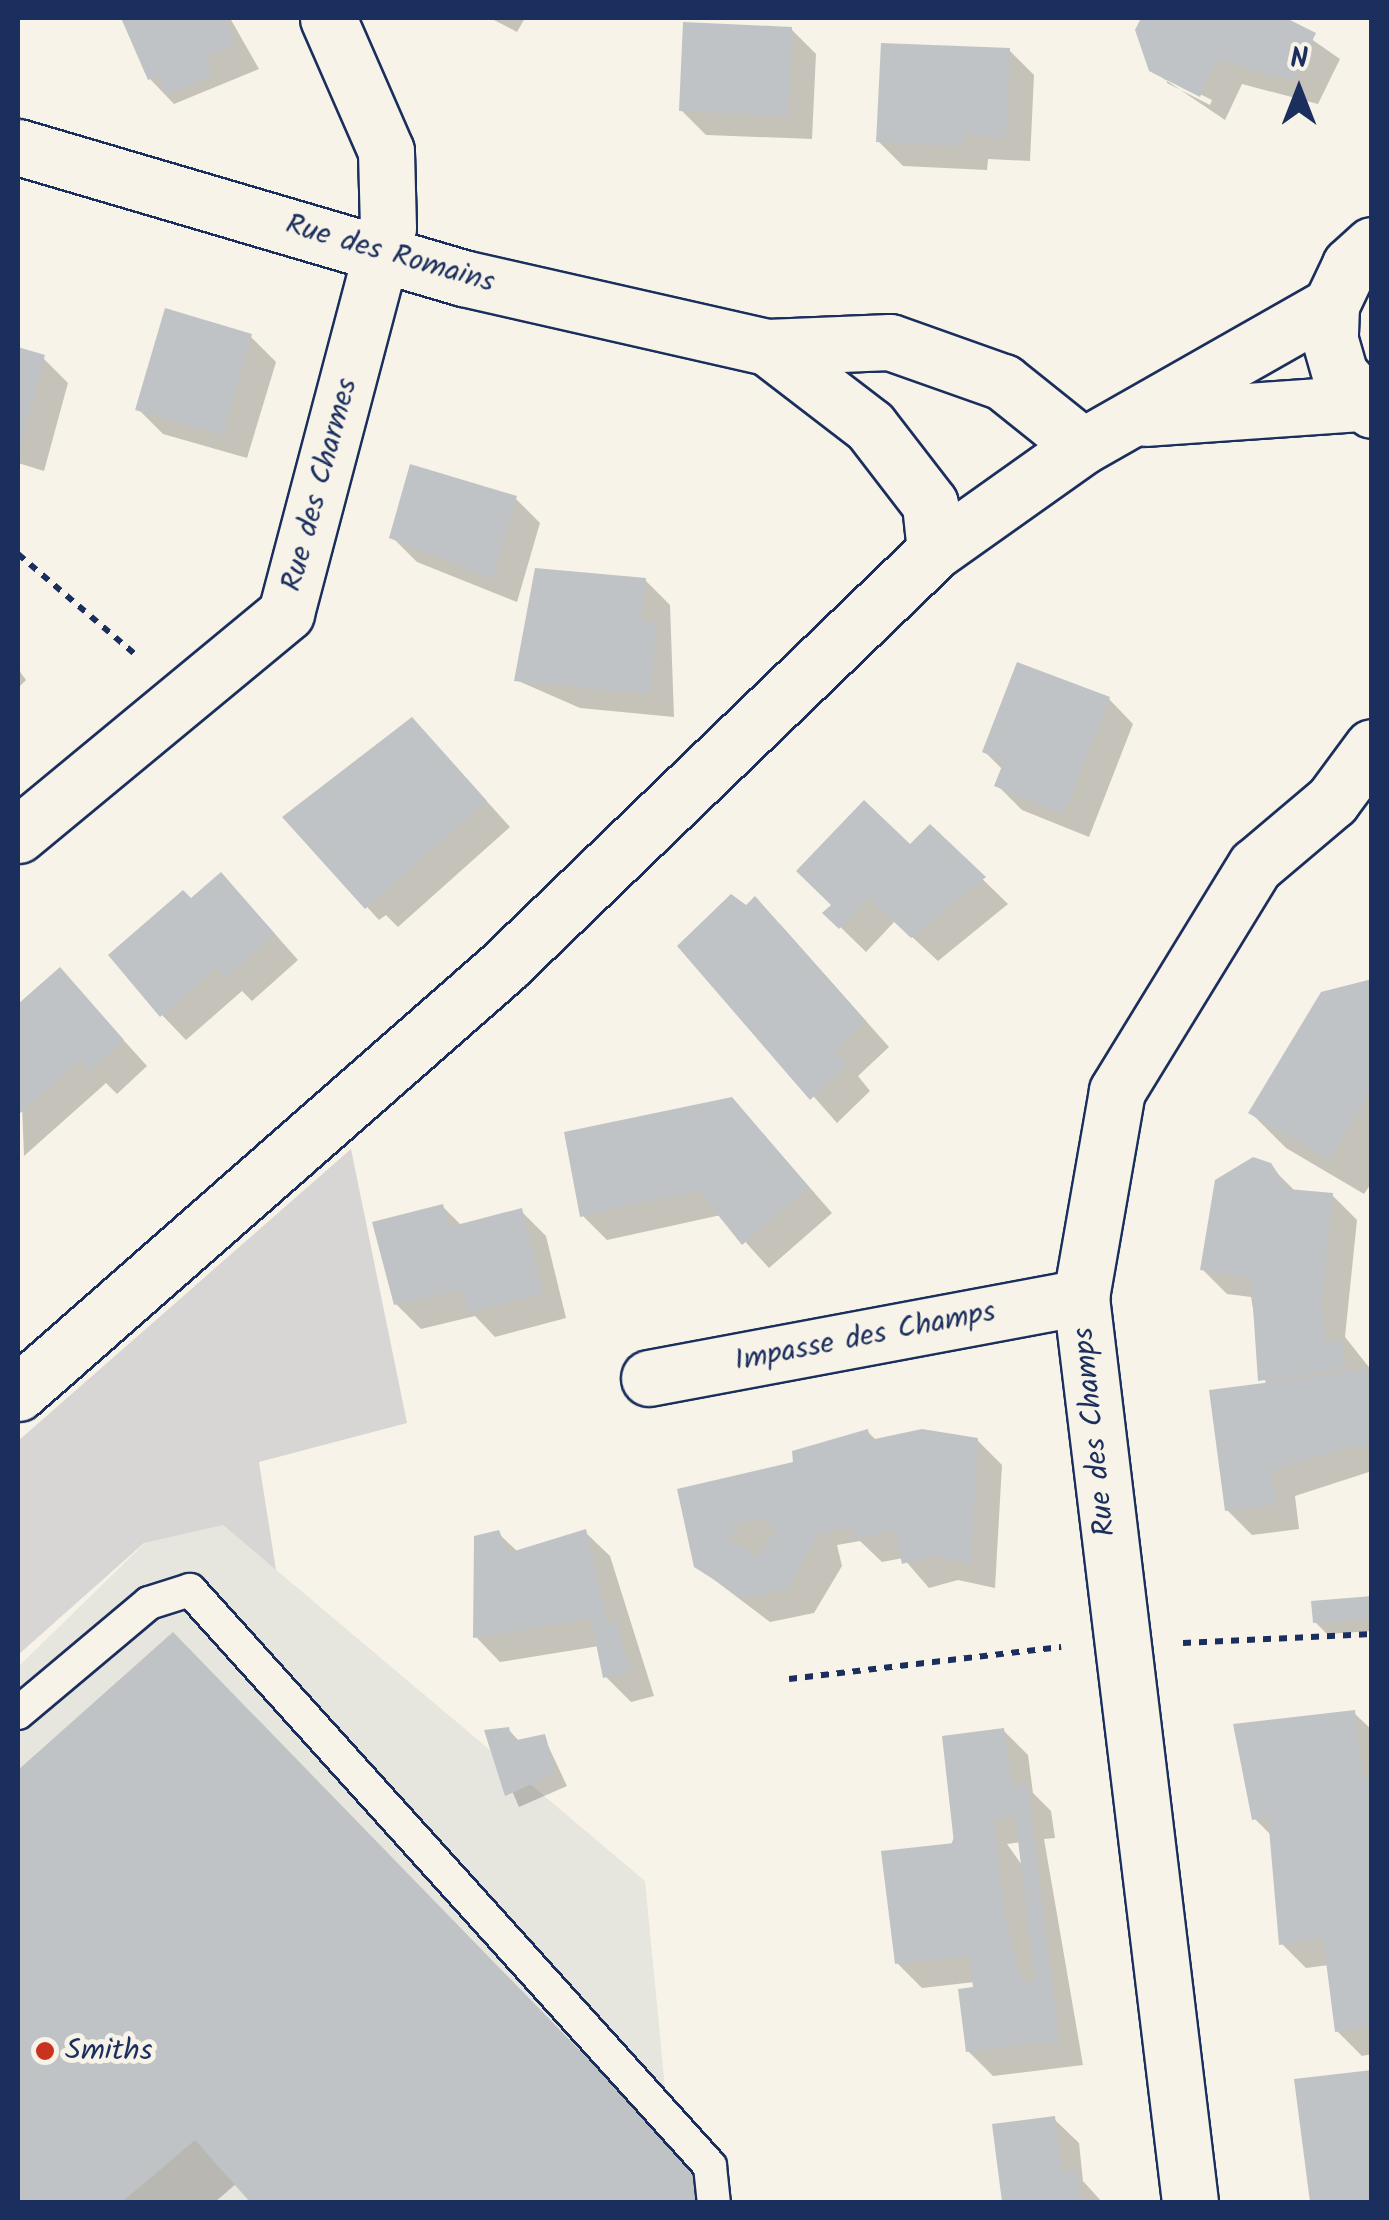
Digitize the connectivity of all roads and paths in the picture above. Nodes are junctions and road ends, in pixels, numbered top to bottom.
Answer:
1 (328, 18) edge
2 (18, 147) edge
3 (1372, 246) edge
4 (384, 253) junction
5 (1332, 304) junction
6 (767, 346) junction
7 (1366, 406) edge
8 (1133, 418) junction
9 (1083, 446) junction
10 (935, 551) junction
11 (18, 554) edge
12 (186, 695) junction
13 (1372, 747) edge
14 (1352, 803) edge
15 (18, 835) edge
16 (1081, 1296) junction
17 (649, 1378) dead end
18 (18, 1393) edge
19 (18, 1713) edge
20 (714, 2202) edge
21 (1190, 2202) edge

1 - 4 street, Rue des Charmes
2 - 4 street, Rue des Romains
3 - 5 street
4 - 6 street, Rue des Romains
4 - 12 street, Rue des Charmes
5 - 7 street
5 - 8 street
6 - 9 street, Rue des Romains
6 - 10 street, Rue des Romains
7 - 8 street
8 - 9 street
9 - 10 street
10 - 18 street
11 - 12 path
12 - 15 street, Rue des Charmes
13 - 14 street, Rue des Champs
14 - 16 street, Rue des Champs
16 - 17 street, Impasse des Champs
16 - 21 street, Rue des Champs
19 - 20 lane

